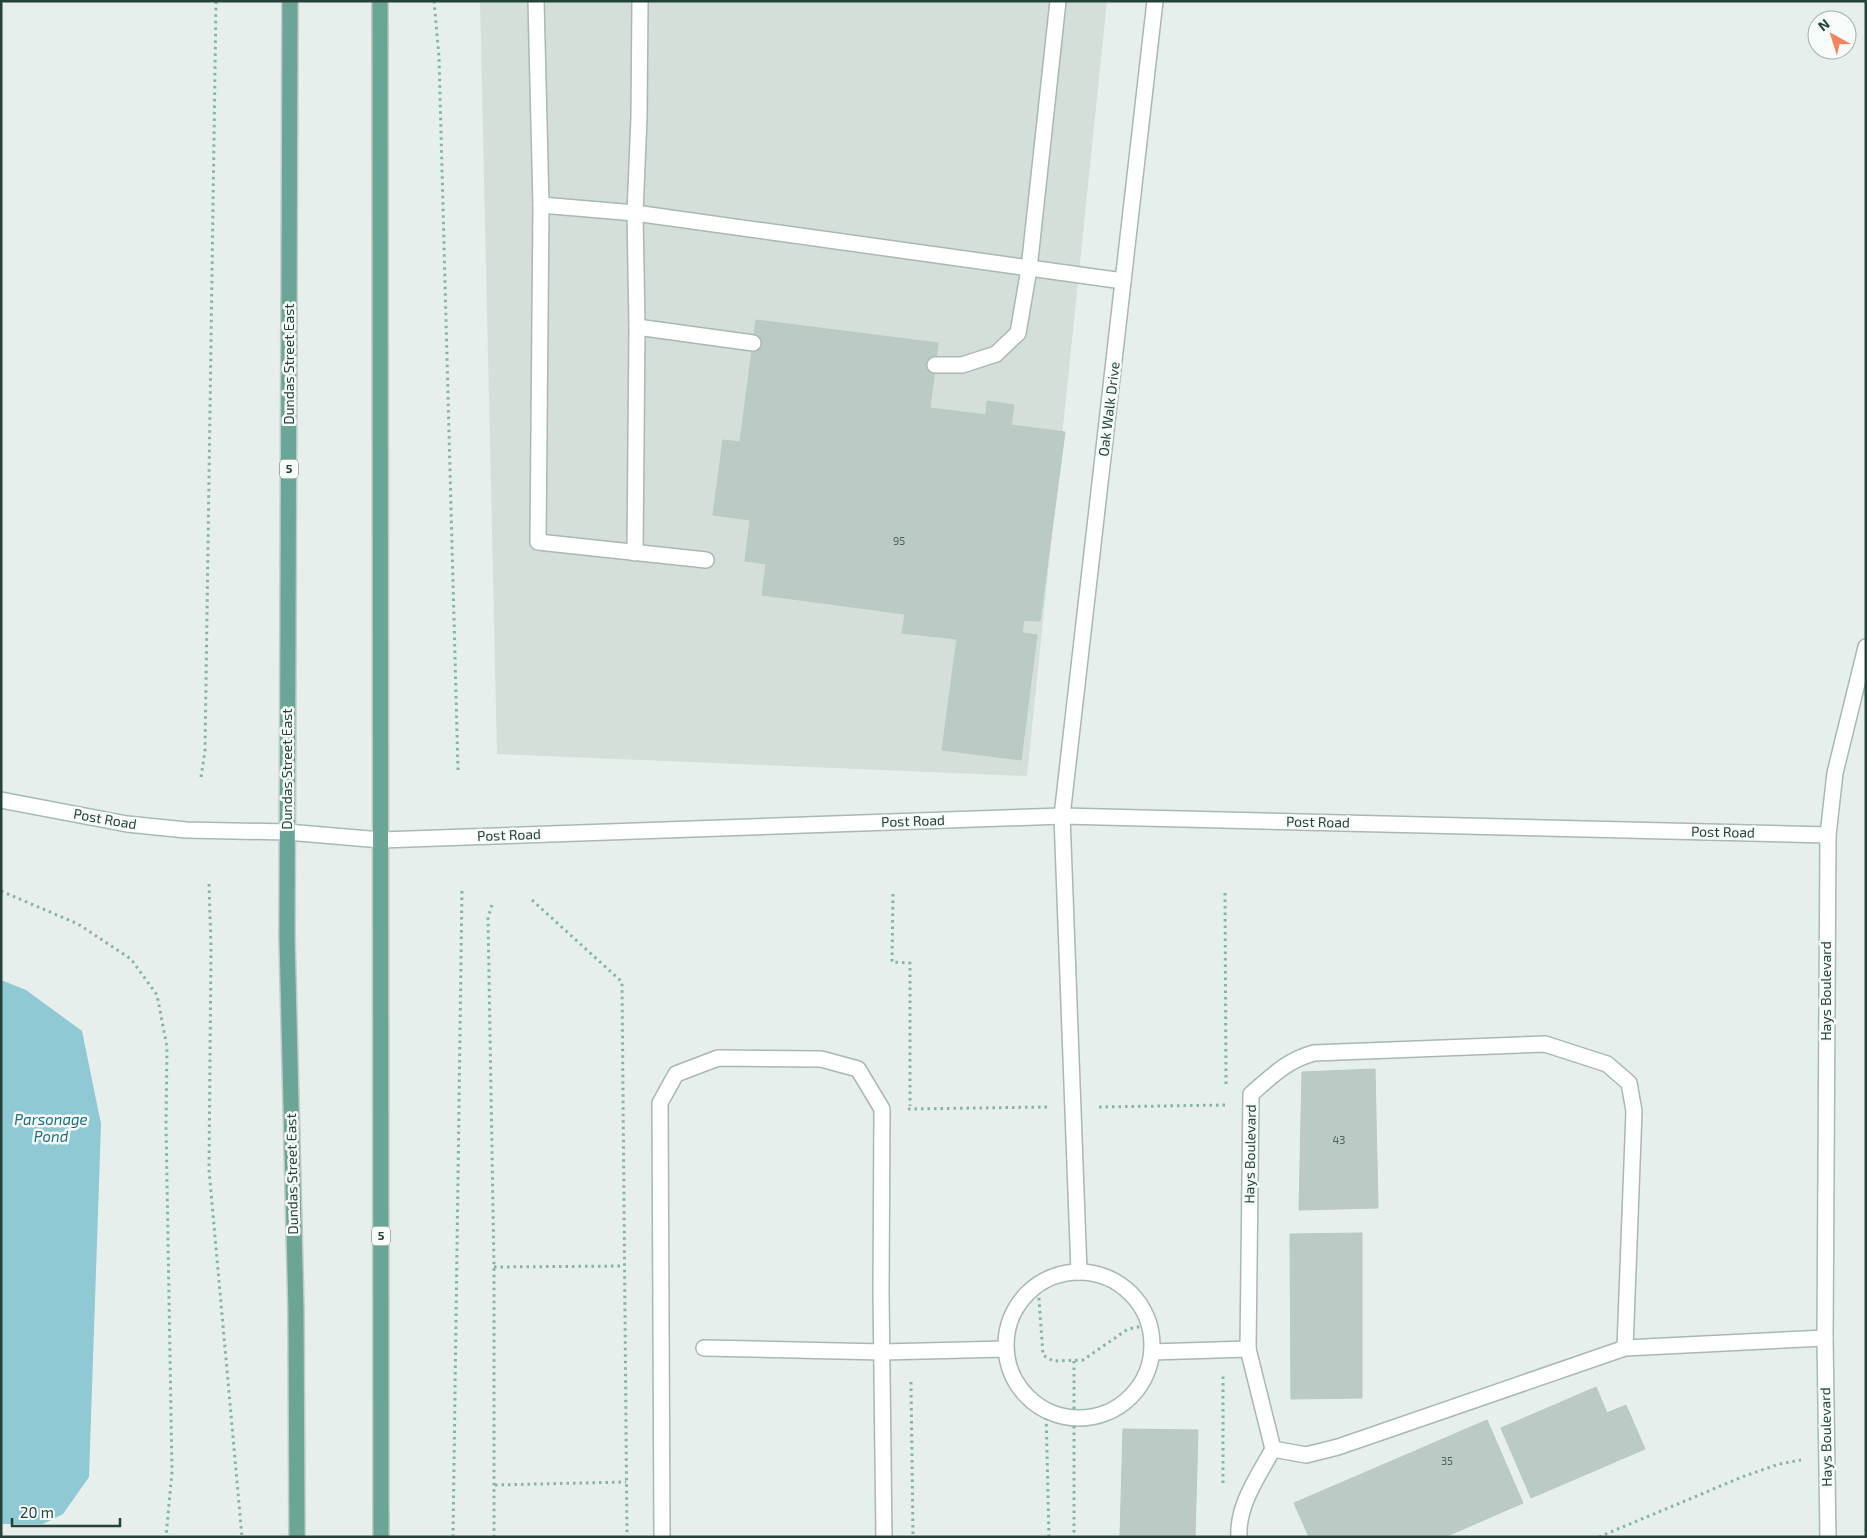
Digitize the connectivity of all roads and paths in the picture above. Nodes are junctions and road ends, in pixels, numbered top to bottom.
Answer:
1 (216, 1) edge
2 (290, 1) edge
3 (380, 1) edge
4 (434, 1) edge
5 (536, 1) edge
6 (640, 1) edge
7 (1058, 1) edge
8 (1156, 1) edge
9 (541, 205) junction
10 (635, 213) junction
11 (1029, 269) junction
12 (1123, 281) junction
13 (637, 326) junction
14 (752, 343) dead end
15 (935, 365) dead end
16 (635, 553) junction
17 (706, 560) dead end
18 (1866, 647) edge
19 (458, 770) dead end
20 (201, 777) dead end
21 (1, 800) edge
22 (1062, 816) junction
23 (287, 832) junction
24 (1828, 835) junction
25 (381, 840) junction
26 (209, 884) dead end
27 (462, 889) dead end
28 (1, 891) edge
29 (893, 894) dead end
30 (532, 900) dead end
31 (492, 905) dead end
32 (1226, 1105) dead end
33 (1048, 1107) dead end
34 (1098, 1107) dead end
35 (882, 1109) junction
36 (910, 1109) junction
37 (624, 1266) junction
38 (494, 1267) junction
39 (1079, 1272) junction
40 (1038, 1285) junction
41 (1150, 1325) junction
42 (1824, 1338) junction
43 (704, 1348) dead end
44 (1625, 1348) junction
45 (1006, 1349) junction
46 (1248, 1349) junction
47 (882, 1352) junction
48 (1152, 1352) junction
49 (1074, 1361) junction
50 (1223, 1369) dead end
51 (911, 1382) dead end
52 (1046, 1411) junction
53 (1074, 1418) junction
54 (1274, 1449) junction
55 (1826, 1456) junction
56 (626, 1482) junction
57 (495, 1485) junction
58 (1222, 1487) dead end
59 (166, 1537) edge
60 (242, 1537) edge
61 (297, 1537) edge
62 (381, 1537) edge
63 (453, 1537) edge
64 (494, 1537) edge
65 (627, 1537) edge
66 (662, 1537) edge
67 (884, 1537) edge
68 (913, 1537) edge
69 (1048, 1537) edge
70 (1074, 1537) edge
71 (1239, 1537) edge
72 (1598, 1537) edge
73 (1828, 1537) edge

1 - 20 path
2 - 23 main road, Dundas Street East / 5
3 - 25 main road, 5
4 - 19 path
5 - 9 street
6 - 10 street
7 - 11 street
8 - 12 street, Oak Walk Drive
9 - 10 street
9 - 16 street
10 - 11 street
10 - 13 street
11 - 12 street
11 - 15 street
12 - 22 street, Oak Walk Drive
13 - 14 street
13 - 16 street
16 - 17 street
18 - 24 street, Hays Boulevard
21 - 23 street, Post Road
22 - 24 street, Post Road
22 - 25 street, Post Road
22 - 39 street, Oak Walk Drive
23 - 25 street, Post Road
23 - 61 main road, Dundas Street East / 5
24 - 42 street, Hays Boulevard
25 - 62 main road, 5
26 - 60 path
27 - 63 path
28 - 59 path
29 - 36 path
30 - 37 path
31 - 38 path
32 - 34 path
33 - 36 path
35 - 36 path
35 - 47 street
35 - 66 street
37 - 38 path
37 - 56 path
38 - 57 path
39 - 40 street
39 - 41 street
40 - 45 street
40 - 49 path
41 - 48 street
41 - 49 path
42 - 44 street
42 - 55 street, Hays Boulevard
43 - 47 street
44 - 46 street, Hays Boulevard
44 - 54 street
45 - 47 street
45 - 52 street
46 - 48 street
46 - 54 street, Hays Boulevard
47 - 67 street
48 - 53 street
49 - 53 path
50 - 58 path
51 - 68 path
52 - 53 street
52 - 69 path
53 - 70 path
54 - 71 street
55 - 72 path
55 - 73 street, Hays Boulevard
56 - 57 path
56 - 65 path
57 - 64 path

